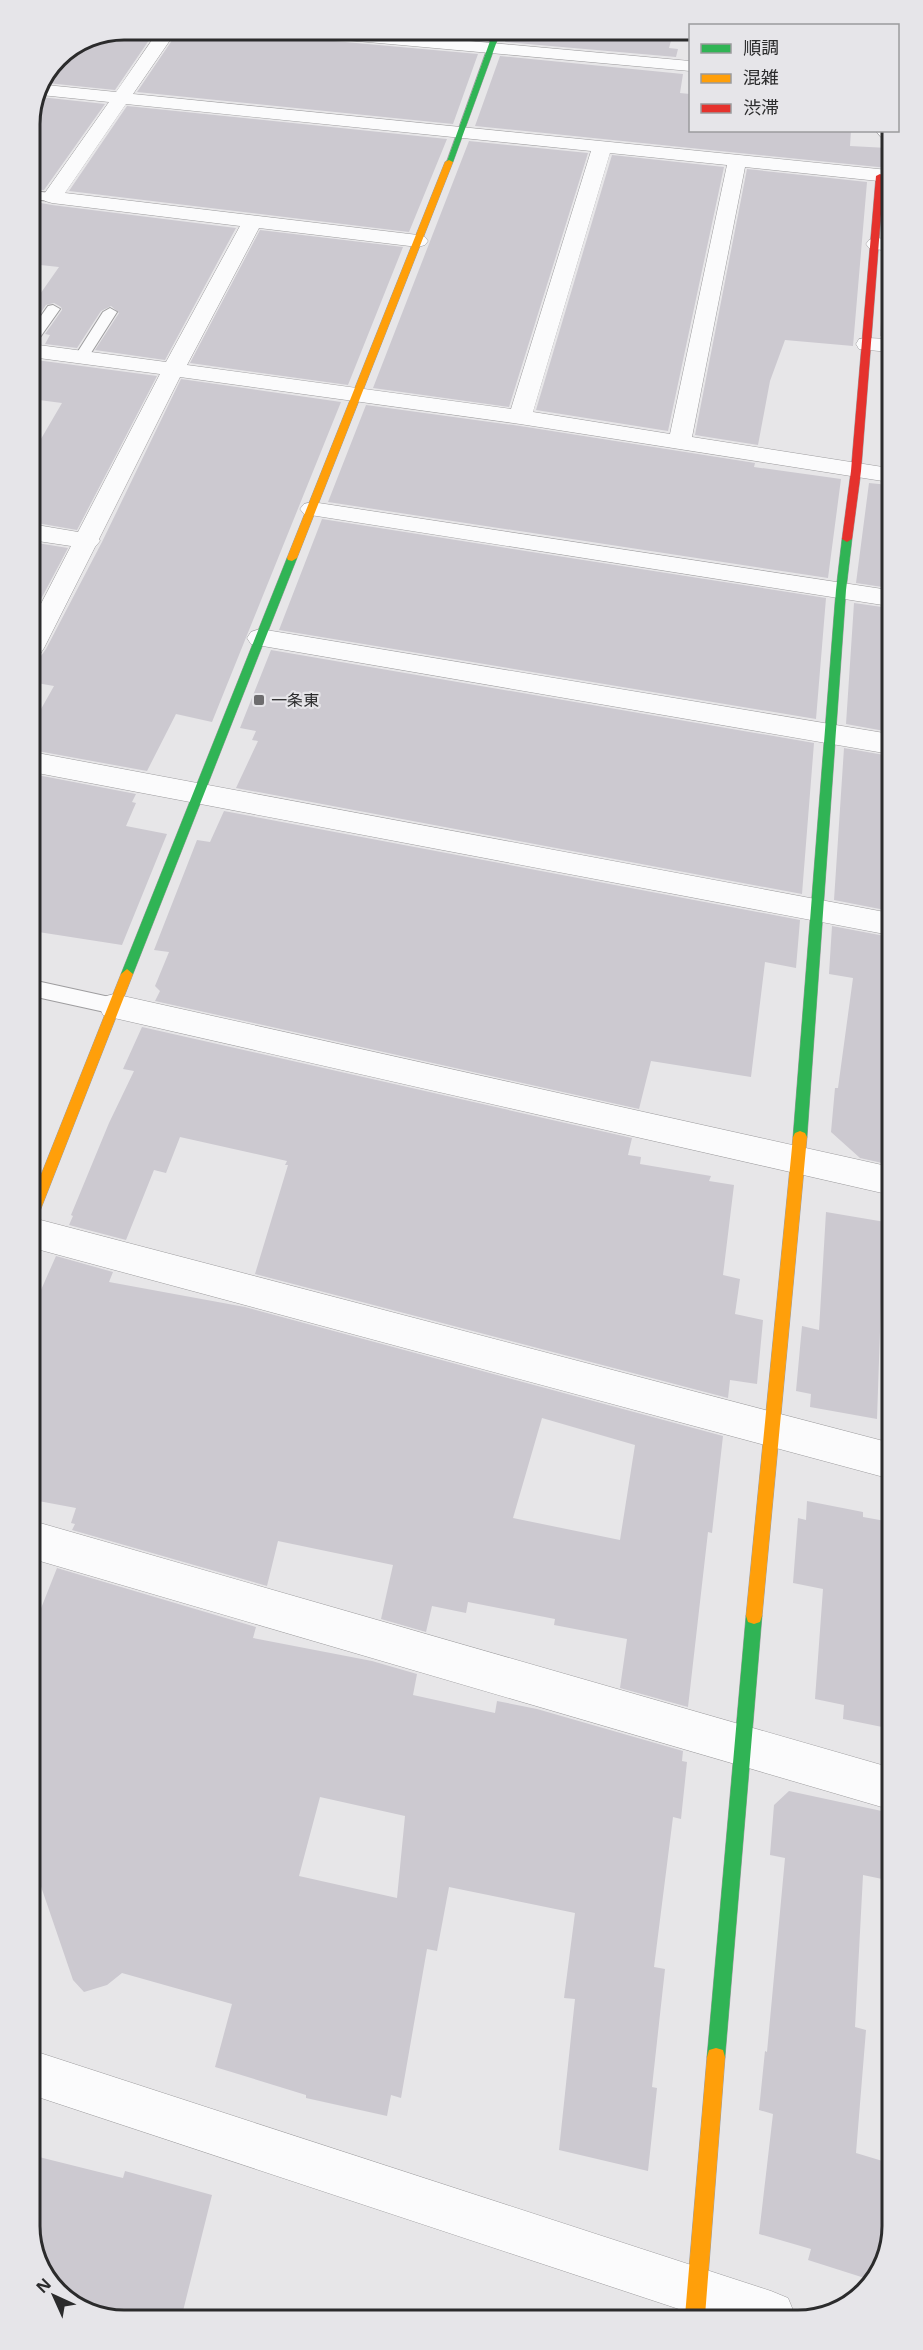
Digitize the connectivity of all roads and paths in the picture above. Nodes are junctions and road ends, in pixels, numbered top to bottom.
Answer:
1 (161, 40) edge
2 (394, 40) edge
3 (494, 41) edge
4 (491, 50) junction
5 (689, 66) edge
6 (48, 90) edge
7 (124, 97) junction
8 (461, 132) junction
9 (602, 147) junction
10 (737, 160) junction
11 (882, 176) edge
12 (41, 196) edge
13 (52, 197) junction
14 (253, 220) junction
15 (418, 241) junction
16 (882, 244) edge
17 (52, 309) dead end
18 (110, 312) dead end
19 (41, 325) edge
20 (867, 344) junction
21 (882, 345) edge
22 (41, 351) edge
23 (82, 356) junction
24 (174, 368) junction
25 (357, 394) junction
26 (520, 417) junction
27 (680, 442) junction
28 (856, 471) junction
29 (882, 474) edge
30 (312, 508) junction
31 (41, 534) edge
32 (88, 541) junction
33 (841, 591) junction
34 (882, 597) edge
35 (41, 629) edge
36 (260, 638) junction
37 (831, 735) junction
38 (882, 743) edge
39 (41, 764) edge
40 (199, 793) junction
41 (818, 910) junction
42 (882, 922) edge
43 (41, 990) edge
44 (114, 1006) junction
45 (798, 1161) junction
46 (882, 1178) edge
47 (41, 1191) edge
48 (41, 1235) edge
49 (773, 1429) junction
50 (882, 1459) edge
51 (41, 1542) edge
52 (742, 1744) junction
53 (882, 1786) edge
54 (41, 2075) edge
55 (697, 2303) edge
56 (740, 2310) edge

1 - 7 street
2 - 4 street
3 - 4 street
4 - 5 street
4 - 8 street
6 - 7 street
7 - 8 street
7 - 13 street
8 - 9 street
8 - 15 street
9 - 10 street
9 - 26 street
10 - 11 street
10 - 27 street
12 - 13 lane
13 - 14 street
14 - 15 street
14 - 24 street
15 - 25 street
16 - 20 street
17 - 19 lane
18 - 23 lane
20 - 21 street
20 - 28 street
22 - 23 street
23 - 24 street
24 - 25 street
24 - 32 street
25 - 26 street
25 - 30 street
26 - 27 street
27 - 28 street
28 - 29 street
28 - 33 street
30 - 33 street
30 - 36 street
31 - 32 street
32 - 35 street
33 - 34 street
33 - 37 street
36 - 37 street
36 - 40 street
37 - 38 street
37 - 41 street
39 - 40 street
40 - 41 street
40 - 44 street
41 - 42 street
41 - 45 street
43 - 44 lane
44 - 45 street
44 - 47 street
45 - 46 street
45 - 49 street
48 - 49 street
49 - 50 street
49 - 52 street
51 - 52 street
52 - 53 street
52 - 55 street
54 - 55 street
55 - 56 street

